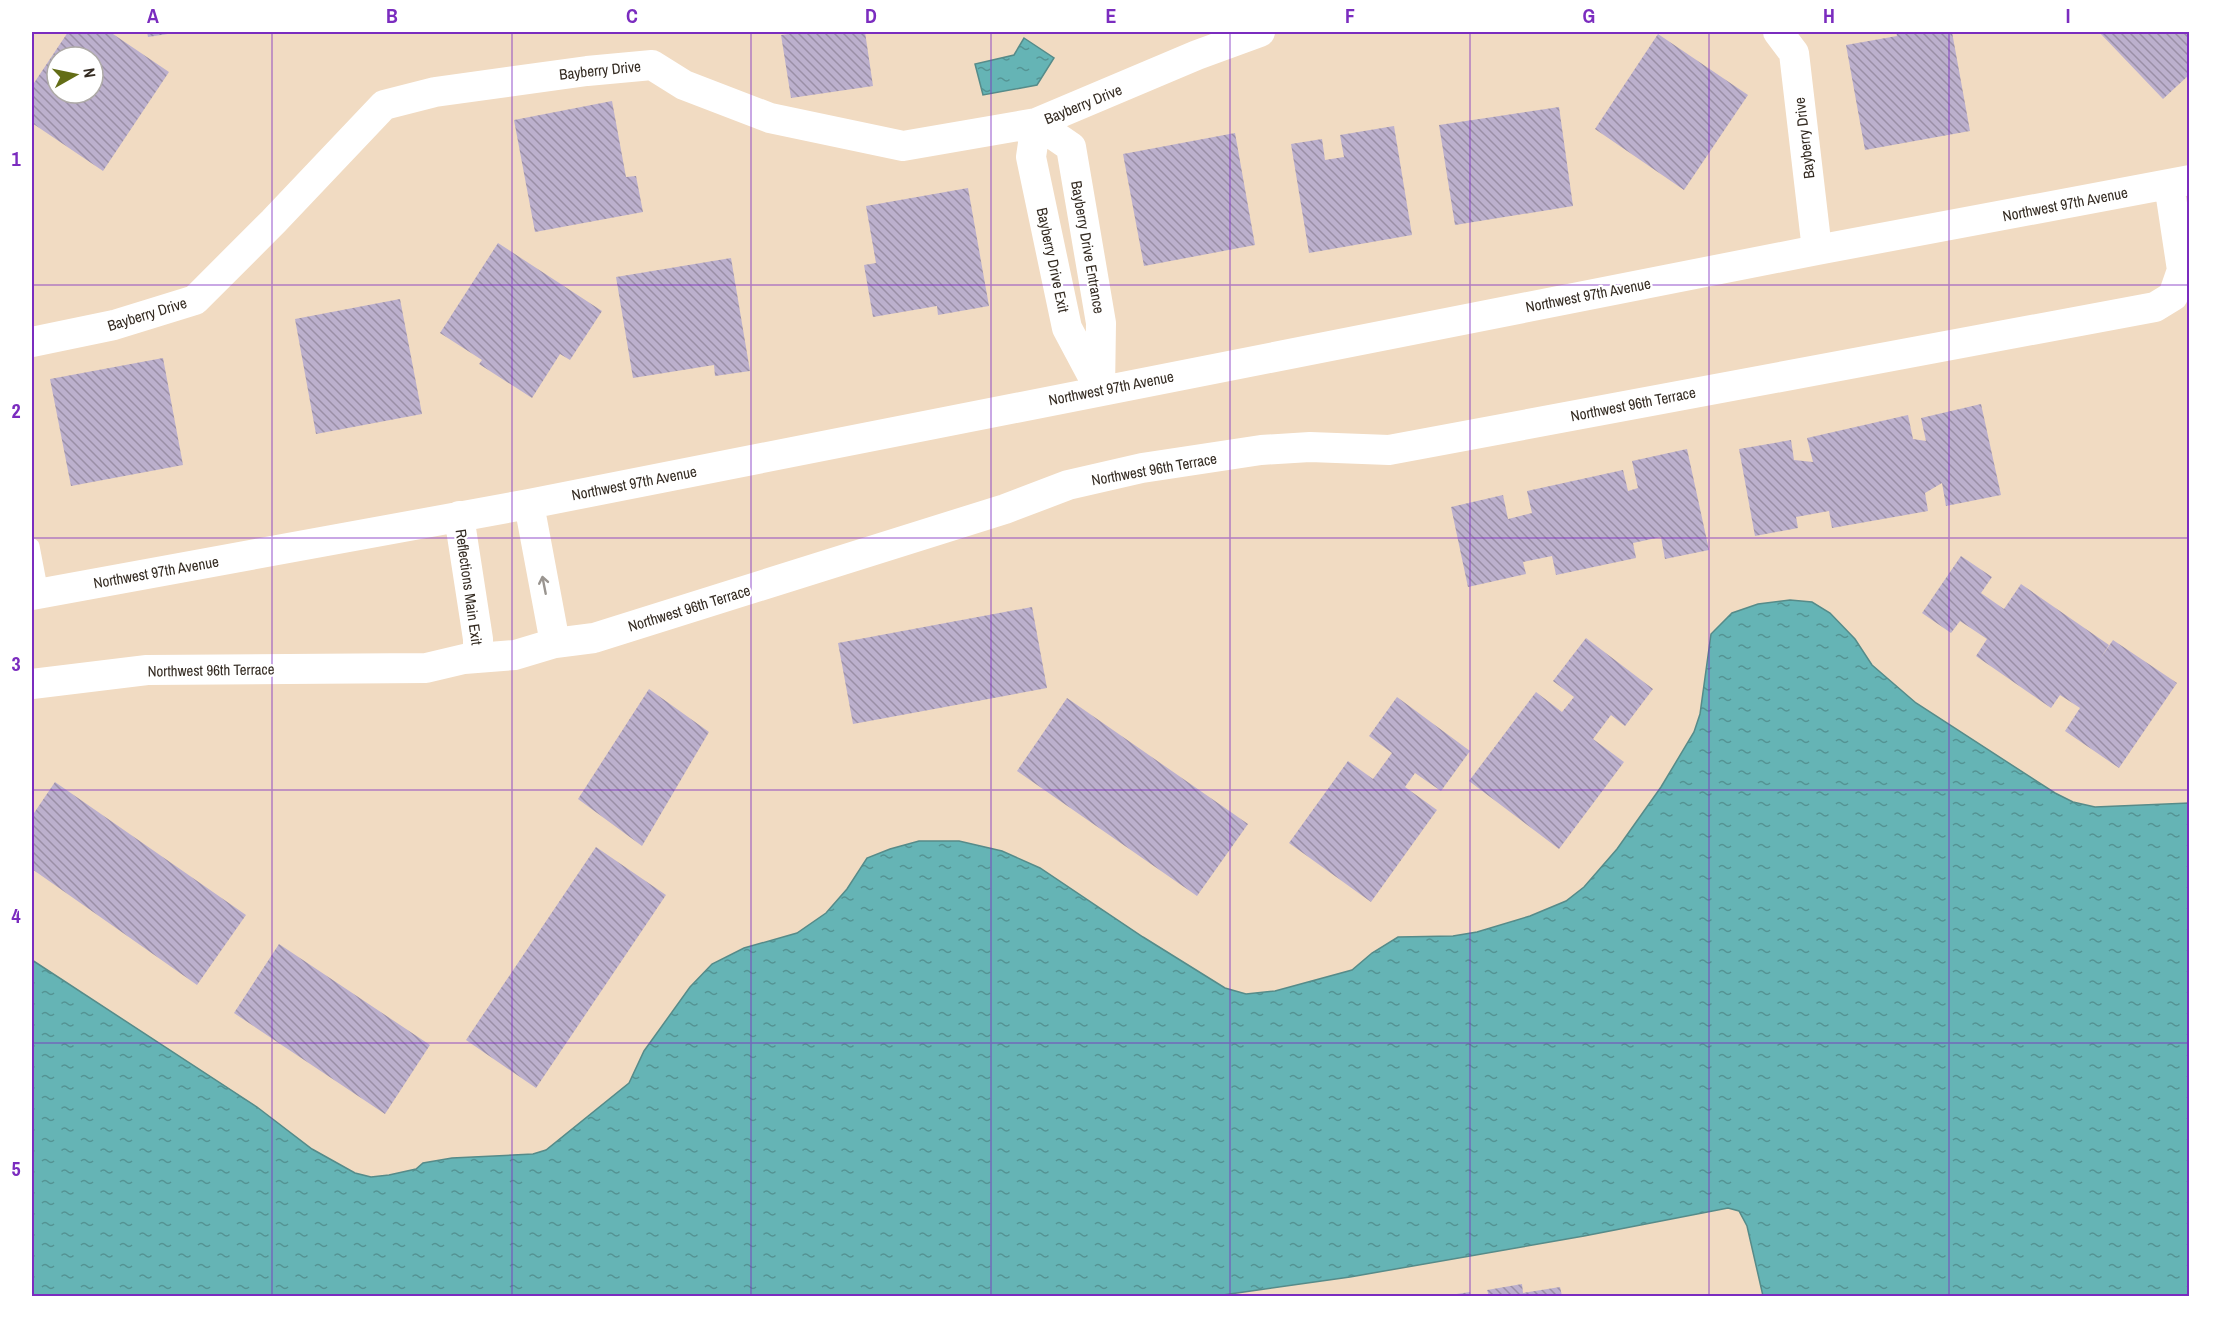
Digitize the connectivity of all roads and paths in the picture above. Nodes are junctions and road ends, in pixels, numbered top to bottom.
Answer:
1 (1260, 32) edge
2 (1778, 32) edge
3 (1036, 123) junction
4 (2179, 182) edge
5 (1817, 250) junction
6 (32, 342) edge
7 (1100, 390) junction
8 (529, 504) junction
9 (459, 516) junction
10 (32, 546) edge
11 (36, 594) edge
12 (555, 643) junction
13 (478, 657) junction
14 (32, 684) edge

1 - 3 street, Bayberry Drive
2 - 5 street, Bayberry Drive
3 - 6 street, Bayberry Drive
3 - 7 street, Bayberry Drive Exit
3 - 7 street, Bayberry Drive Entrance
4 - 5 street, Northwest 97th Avenue
4 - 12 street, Northwest 96th Terrace
5 - 7 street, Northwest 97th Avenue
7 - 8 street, Northwest 97th Avenue
8 - 9 street, Northwest 97th Avenue
12 -> 8 street
9 - 11 street, Northwest 97th Avenue
9 - 13 street, Reflections Main Exit
10 - 11 lane
12 - 13 street, Northwest 96th Terrace
13 - 14 street, Northwest 96th Terrace

